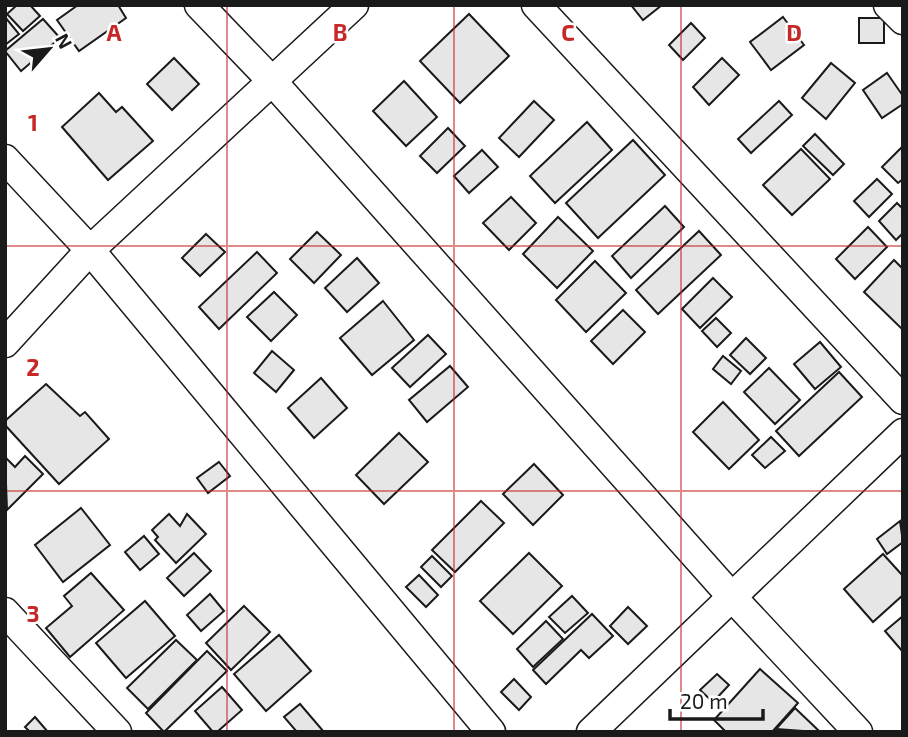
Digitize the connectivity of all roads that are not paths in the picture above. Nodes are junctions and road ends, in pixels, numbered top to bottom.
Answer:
1 (199, 5) edge
2 (354, 5) edge
3 (536, 5) edge
4 (888, 5) edge
5 (903, 20) edge
6 (272, 82) junction
7 (5, 159) edge
8 (90, 250) junction
9 (5, 343) edge
10 (903, 400) edge
11 (903, 433) edge
12 (732, 597) junction
13 (5, 612) edge
14 (117, 732) edge
15 (491, 732) edge
16 (591, 732) edge
17 (858, 732) edge

1 - 6 street
2 - 6 street
3 - 10 street
4 - 5 street
6 - 8 street
6 - 12 street
7 - 8 street
8 - 9 street
8 - 15 street
11 - 12 street
12 - 16 street
12 - 17 street
13 - 14 street

